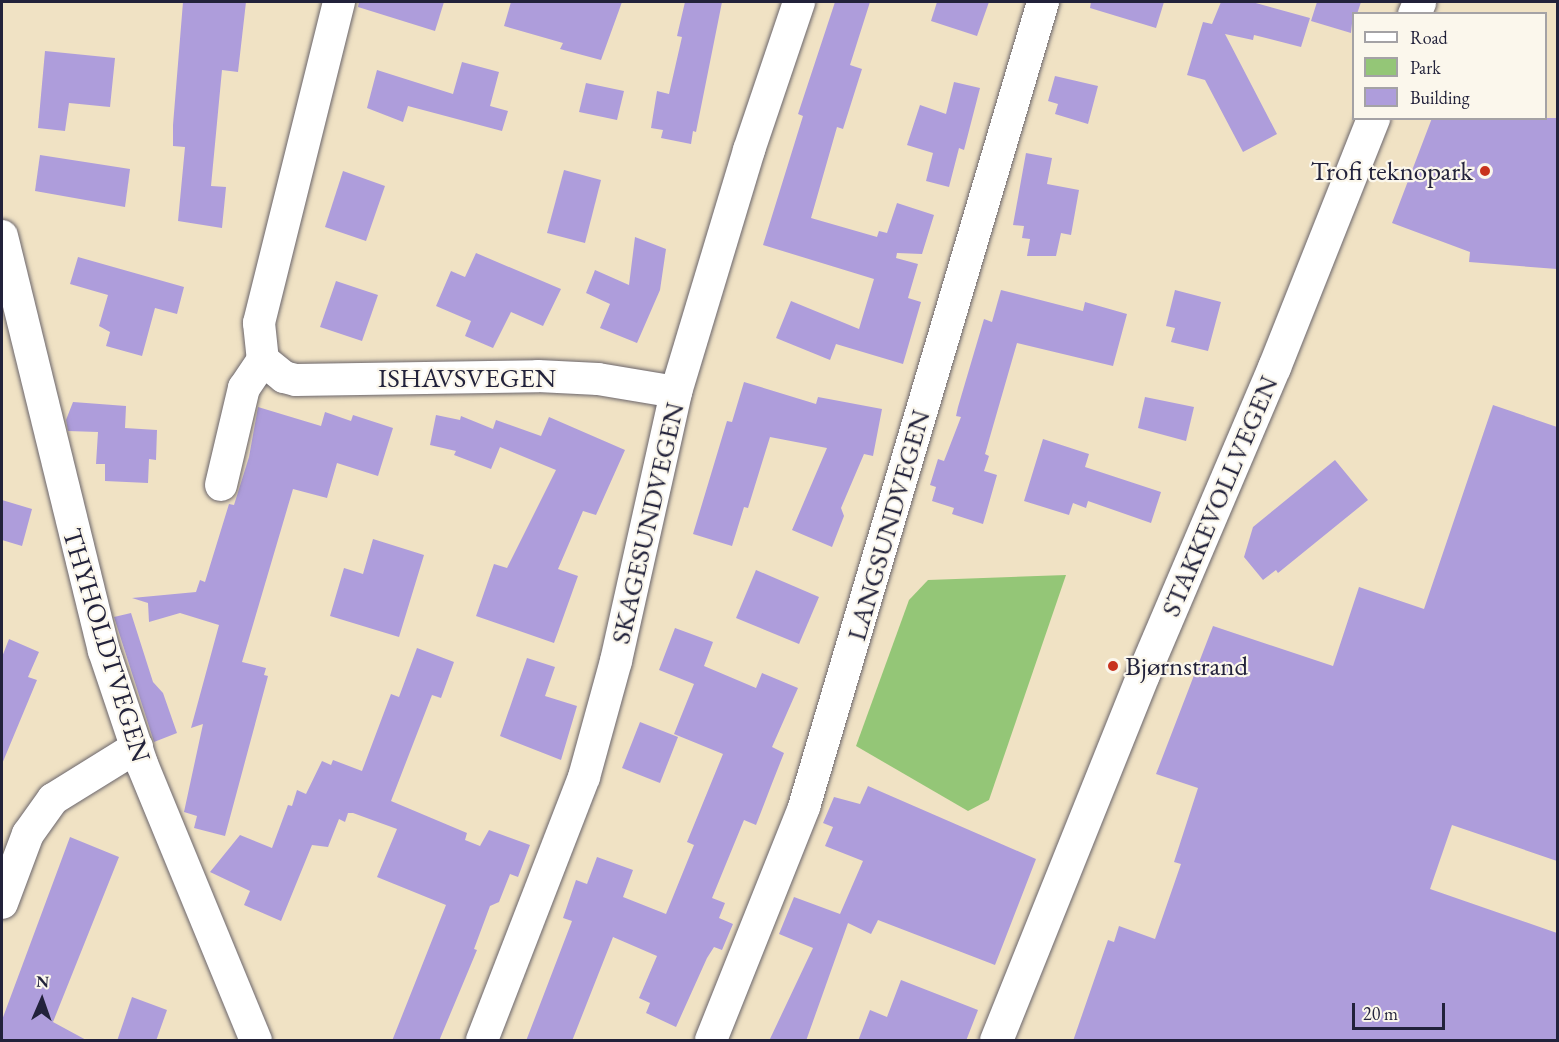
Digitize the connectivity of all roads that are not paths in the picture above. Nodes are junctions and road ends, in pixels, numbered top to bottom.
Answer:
1 (339, 2) edge
2 (799, 2) edge
3 (1043, 2) edge
4 (1372, 120) edge
5 (2, 236) edge
6 (263, 360) junction
7 (676, 392) junction
8 (221, 484) dead end
9 (137, 747) junction
10 (2, 903) edge
11 (256, 1041) edge
12 (482, 1041) edge
13 (711, 1041) edge
14 (996, 1041) edge

1 - 6 street
2 - 7 street, SKAGESUNDVEGEN
3 - 13 street, LANGSUNDVEGEN
4 - 14 street, STAKKEVOLLVEGEN
5 - 9 street, THYHOLDTVEGEN
6 - 7 street, ISHAVSVEGEN
6 - 8 street
7 - 12 street, SKAGESUNDVEGEN
9 - 10 street
9 - 11 street, THYHOLDTVEGEN

